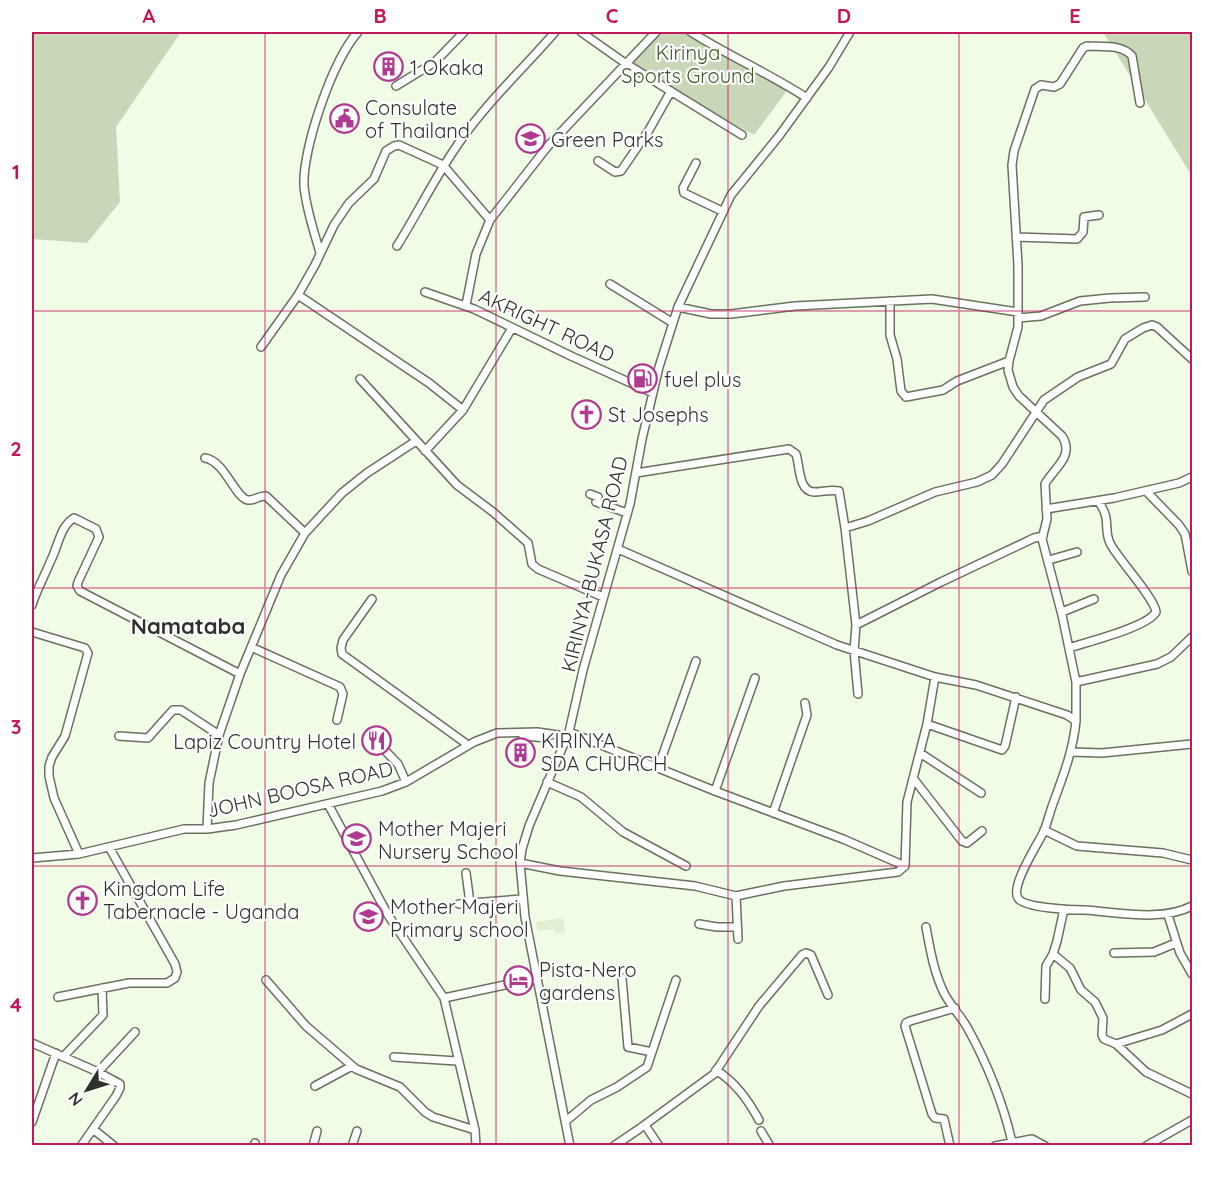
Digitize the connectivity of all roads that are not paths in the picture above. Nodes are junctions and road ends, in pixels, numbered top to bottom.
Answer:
1 (358, 32) edge
2 (464, 32) edge
3 (555, 32) edge
4 (581, 32) edge
5 (656, 32) edge
6 (691, 32) edge
7 (850, 32) edge
8 (625, 63) junction
9 (396, 87) dead end
10 (671, 91) junction
11 (807, 98) junction
12 (1140, 103) dead end
13 (742, 135) dead end
14 (598, 161) dead end
15 (696, 163) dead end
16 (444, 165) junction
17 (722, 210) junction
18 (1099, 215) dead end
19 (489, 220) junction
20 (1016, 237) junction
21 (397, 246) dead end
22 (320, 253) junction
23 (610, 284) dead end
24 (425, 292) dead end
25 (298, 295) junction
26 (1145, 297) dead end
27 (890, 301) junction
28 (466, 305) junction
29 (678, 307) junction
30 (1018, 315) junction
31 (673, 322) junction
32 (512, 327) junction
33 (261, 347) dead end
34 (1192, 359) edge
35 (1009, 361) junction
36 (360, 380) dead end
37 (653, 393) junction
38 (463, 410) junction
39 (1035, 411) junction
40 (416, 441) junction
41 (425, 451) junction
42 (205, 458) dead end
43 (636, 472) junction
44 (1192, 477) edge
45 (1146, 491) junction
46 (590, 494) dead end
47 (1098, 501) junction
48 (1046, 509) junction
49 (627, 513) junction
50 (845, 528) junction
51 (305, 533) junction
52 (1043, 536) junction
53 (618, 549) junction
54 (1077, 552) dead end
55 (1049, 560) junction
56 (1192, 571) edge
57 (603, 597) junction
58 (372, 599) dead end
59 (1094, 599) dead end
60 (32, 604) edge
61 (1062, 612) junction
62 (856, 625) junction
63 (32, 632) edge
64 (1192, 637) edge
65 (251, 647) junction
66 (1069, 648) junction
67 (854, 651) junction
68 (696, 661) dead end
69 (240, 674) junction
70 (935, 677) junction
71 (755, 678) dead end
72 (1076, 682) junction
73 (858, 694) dead end
74 (1016, 697) junction
75 (805, 704) dead end
76 (337, 720) dead end
77 (1076, 721) junction
78 (927, 724) junction
79 (369, 734) dead end
80 (219, 735) junction
81 (119, 736) dead end
82 (567, 737) junction
83 (1192, 744) edge
84 (468, 745) junction
85 (1072, 752) junction
86 (920, 753) junction
87 (658, 768) junction
88 (914, 778) junction
89 (406, 782) junction
90 (547, 782) junction
91 (715, 791) junction
92 (981, 793) dead end
93 (328, 804) junction
94 (773, 813) junction
95 (291, 815) dead end
96 (791, 824) dead end
97 (207, 829) junction
98 (1044, 830) junction
99 (981, 831) dead end
100 (109, 847) junction
101 (79, 854) junction
102 (32, 858) edge
103 (1192, 860) edge
104 (519, 866) junction
105 (686, 866) dead end
106 (904, 866) junction
107 (466, 873) dead end
108 (733, 897) junction
109 (522, 899) junction
110 (470, 903) junction
111 (459, 904) dead end
112 (1192, 906) edge
113 (1064, 909) junction
114 (1168, 915) junction
115 (699, 924) dead end
116 (737, 927) junction
117 (926, 927) dead end
118 (738, 939) dead end
119 (1176, 943) junction
120 (1114, 953) dead end
121 (1053, 954) junction
122 (1192, 974) edge
123 (537, 978) junction
124 (622, 978) dead end
125 (266, 980) dead end
126 (676, 980) dead end
127 (102, 988) junction
128 (828, 995) dead end
129 (58, 997) dead end
130 (444, 998) junction
131 (1045, 999) dead end
132 (955, 1008) junction
133 (1192, 1014) edge
134 (135, 1032) dead end
135 (32, 1043) edge
136 (1116, 1044) junction
137 (652, 1052) junction
138 (60, 1055) junction
139 (394, 1057) dead end
140 (458, 1061) junction
141 (352, 1066) junction
142 (716, 1070) junction
143 (99, 1072) junction
144 (315, 1086) dead end
145 (1192, 1094) edge
146 (566, 1120) junction
147 (759, 1120) dead end
148 (1192, 1120) edge
149 (32, 1122) edge
150 (645, 1125) junction
151 (93, 1129) junction
152 (474, 1130) junction
153 (317, 1131) dead end
154 (357, 1131) dead end
155 (761, 1131) dead end
156 (1012, 1142) junction
157 (81, 1146) edge
158 (114, 1146) edge
159 (313, 1146) edge
160 (352, 1146) edge
161 (476, 1146) edge
162 (570, 1146) edge
163 (614, 1146) edge
164 (659, 1146) edge
165 (770, 1146) edge
166 (950, 1146) edge
167 (995, 1146) edge
168 (1045, 1146) edge
169 (1146, 1146) edge

1 - 22 street
2 - 9 street
3 - 16 street
4 - 8 street
5 - 8 street
6 - 11 street
7 - 11 street, KIRINYA-BUKASA ROAD
8 - 10 street
8 - 19 street
10 - 13 street
10 - 14 street
11 - 17 street, KIRINYA-BUKASA ROAD
12 - 20 street
15 - 17 street
16 - 19 street
16 - 21 street
16 - 22 street
17 - 29 street, KIRINYA-BUKASA ROAD
18 - 20 street
19 - 28 street
20 - 30 street
22 - 25 street
23 - 31 street
24 - 28 street, AKRIGHT ROAD
25 - 33 street
25 - 38 street
26 - 30 street
27 - 29 street
27 - 30 street
27 - 35 street
28 - 32 street, AKRIGHT ROAD
29 - 31 street, KIRINYA-BUKASA ROAD
30 - 35 street
31 - 37 street, KIRINYA-BUKASA ROAD
32 - 37 street, AKRIGHT ROAD
32 - 38 street
34 - 39 street
35 - 39 street
36 - 40 street
37 - 43 street, KIRINYA-BUKASA ROAD
38 - 41 street
39 - 48 street
39 - 50 street
40 - 41 street
40 - 51 street
41 - 57 street
42 - 51 street
43 - 49 street, KIRINYA-BUKASA ROAD
43 - 50 street
44 - 45 street
45 - 47 street
45 - 56 street
46 - 49 street
47 - 48 street
47 - 66 street
48 - 52 street
49 - 53 street, KIRINYA-BUKASA ROAD
50 - 62 street
51 - 65 street
52 - 55 street
52 - 62 street
53 - 57 street, KIRINYA-BUKASA ROAD
53 - 67 street
54 - 55 street
55 - 61 street
57 - 82 street, KIRINYA-BUKASA ROAD
58 - 84 street
59 - 61 street
60 - 69 street
61 - 66 street
62 - 67 street
63 - 101 street
64 - 72 street
65 - 69 street
65 - 76 street
66 - 72 street
67 - 70 street
67 - 73 street
68 - 87 street
69 - 80 street
70 - 74 street
70 - 78 street
71 - 91 street
72 - 77 street
74 - 77 street
74 - 78 street
75 - 94 street
77 - 85 street
78 - 86 street
79 - 89 street
80 - 81 street
80 - 97 street
82 - 84 street, JOHN BOOSA ROAD
82 - 87 street
82 - 90 street, KIRINYA-BUKASA ROAD
82 - 95 street, JOHN BOOSA ROAD
82 - 96 street
83 - 85 street
84 - 89 street, JOHN BOOSA ROAD
85 - 98 street
86 - 88 street
86 - 92 street
87 - 91 street
88 - 99 street
88 - 106 street
89 - 93 street, JOHN BOOSA ROAD
90 - 104 street, KIRINYA-BUKASA ROAD
90 - 105 street
91 - 94 street
93 - 97 street, JOHN BOOSA ROAD
93 - 130 street
94 - 106 street
97 - 100 street, JOHN BOOSA ROAD
98 - 103 street
98 - 113 street
100 - 101 street, JOHN BOOSA ROAD
100 - 127 street
101 - 102 street, JOHN BOOSA ROAD
104 - 108 street
104 - 109 street, KIRINYA-BUKASA ROAD
106 - 108 street
107 - 110 street
108 - 116 street
109 - 110 street
109 - 123 street, KIRINYA-BUKASA ROAD
110 - 111 street
112 - 114 street
113 - 114 street
113 - 121 street
114 - 119 street
115 - 116 street
116 - 118 street
117 - 132 street
119 - 120 street
119 - 122 street
121 - 131 street
121 - 136 street
123 - 130 street
123 - 146 street, KIRINYA-BUKASA ROAD
124 - 137 street
125 - 141 street
126 - 137 street
127 - 129 street
127 - 138 street
128 - 142 street
130 - 140 street
132 - 156 street
132 - 166 street
133 - 136 street
134 - 143 street
135 - 138 street
136 - 145 street
137 - 146 street
138 - 143 street
138 - 149 street
139 - 140 street
140 - 152 street
141 - 144 street
141 - 152 street
142 - 147 street
142 - 150 street
143 - 151 street
146 - 162 street, KIRINYA-BUKASA ROAD
148 - 169 street
150 - 163 street
150 - 164 street
151 - 157 street
151 - 158 street
152 - 161 street
153 - 159 street
154 - 160 street
155 - 165 street
156 - 167 street
156 - 168 street

